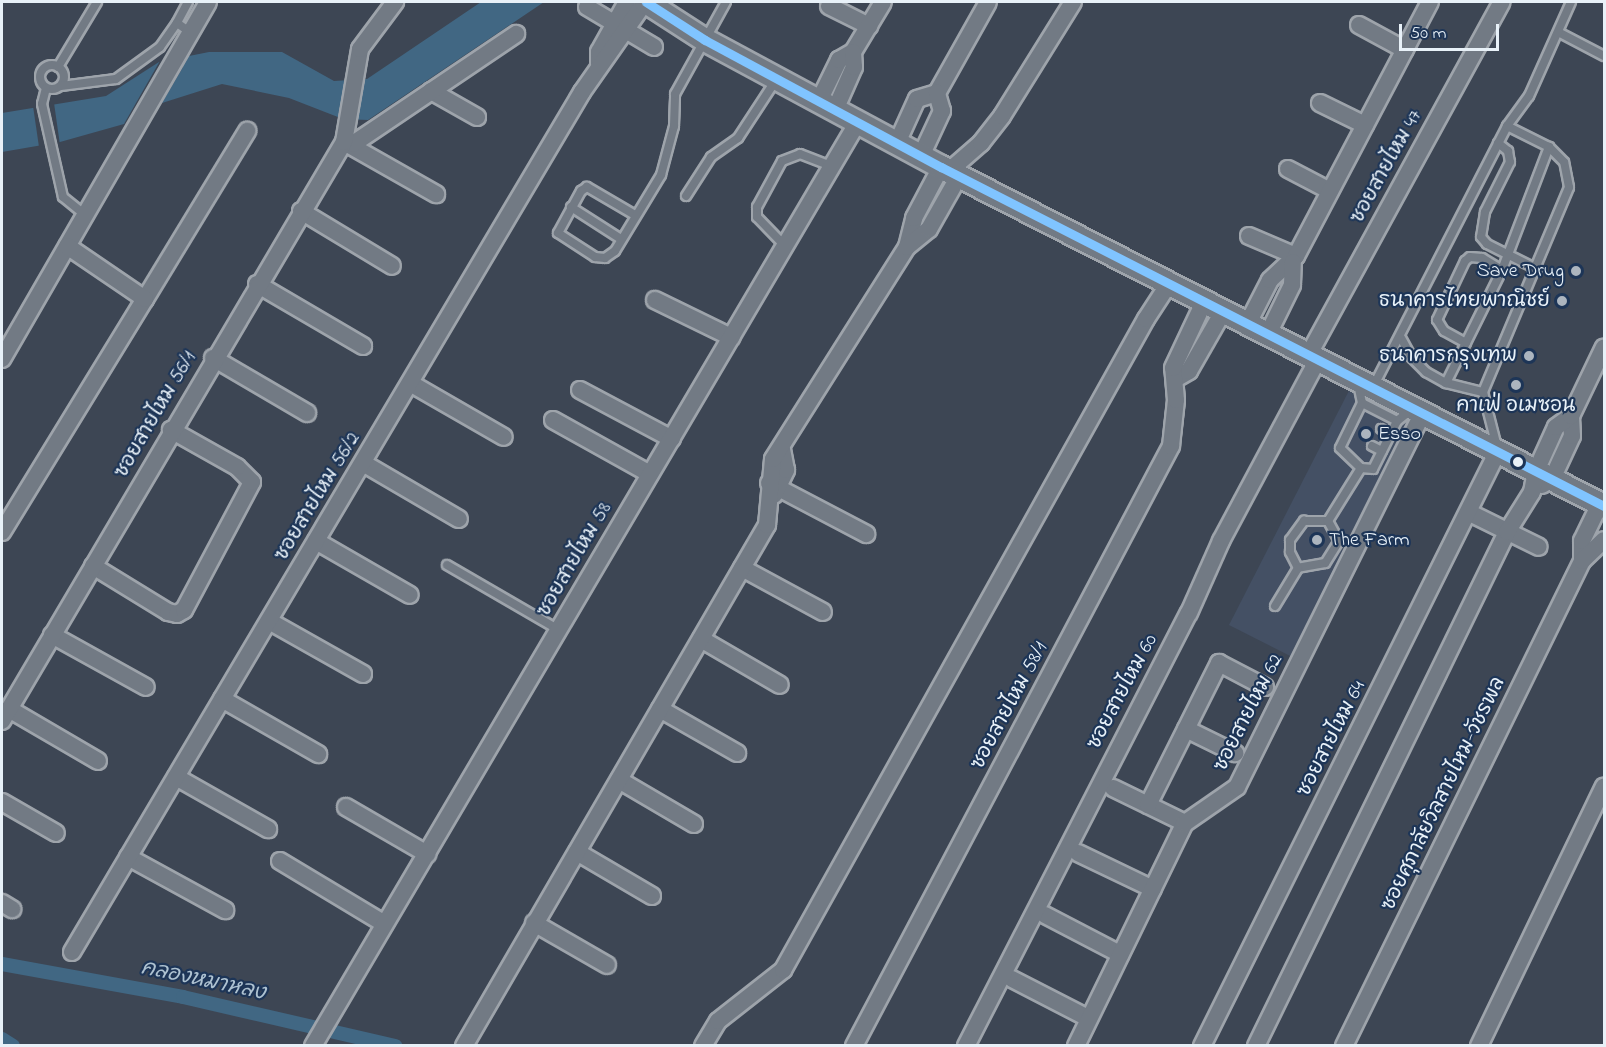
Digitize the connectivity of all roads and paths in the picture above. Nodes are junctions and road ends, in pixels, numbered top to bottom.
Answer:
1 (97, 2) edge
2 (188, 2) edge
3 (208, 2) edge
4 (395, 2) edge
5 (627, 2) edge
6 (645, 2) edge
7 (726, 2) edge
8 (883, 2) edge
9 (988, 2) edge
10 (1073, 2) edge
11 (1430, 2) edge
12 (1502, 2) edge
13 (1571, 2) edge
14 (829, 6) dead end
15 (587, 7) dead end
16 (1359, 25) dead end
17 (868, 26) junction
18 (183, 27) junction
19 (620, 28) junction
20 (1560, 33) junction
21 (516, 34) dead end
22 (705, 40) junction
23 (654, 47) dead end
24 (1405, 50) junction
25 (1605, 56) edge
26 (58, 67) junction
27 (777, 80) junction
28 (61, 86) junction
29 (46, 88) junction
30 (431, 91) junction
31 (936, 93) junction
32 (1320, 103) dead end
33 (827, 105) junction
34 (477, 117) dead end
35 (858, 122) junction
36 (1365, 125) junction
37 (1507, 126) junction
38 (247, 131) dead end
39 (348, 139) junction
40 (897, 143) junction
41 (1498, 143) junction
42 (1549, 147) junction
43 (921, 156) junction
44 (833, 166) junction
45 (1288, 168) dead end
46 (950, 171) junction
47 (1330, 191) junction
48 (436, 194) dead end
49 (686, 196) dead end
50 (571, 207) junction
51 (301, 211) junction
52 (85, 214) junction
53 (635, 215) junction
54 (1249, 236) dead end
55 (621, 239) junction
56 (67, 246) junction
57 (785, 246) junction
58 (1509, 254) junction
59 (1294, 259) junction
60 (392, 266) dead end
61 (1538, 269) junction
62 (1502, 270) junction
63 (1170, 282) junction
64 (257, 284) junction
65 (145, 299) junction
66 (655, 300) dead end
67 (1215, 305) junction
68 (1248, 323) junction
69 (1268, 334) junction
70 (731, 337) junction
71 (1401, 338) junction
72 (1466, 343) junction
73 (363, 346) dead end
74 (1605, 347) edge
75 (1314, 356) junction
76 (213, 358) junction
77 (2, 359) edge
78 (410, 383) junction
79 (1446, 383) junction
80 (580, 390) dead end
81 (1364, 390) junction
82 (1483, 392) junction
83 (307, 413) dead end
84 (1411, 414) junction
85 (554, 420) dead end
86 (1381, 429) dead end
87 (171, 430) junction
88 (1390, 434) junction
89 (504, 437) dead end
90 (672, 439) junction
91 (1372, 447) dead end
92 (1498, 451) junction
93 (1382, 452) junction
94 (363, 463) junction
95 (1361, 468) junction
96 (650, 474) junction
97 (1540, 480) junction
98 (774, 489) junction
99 (1603, 504) edge
100 (1474, 515) dead end
101 (459, 519) dead end
102 (1328, 521) junction
103 (2, 532) edge
104 (1507, 532) junction
105 (867, 534) dead end
106 (1605, 540) edge
107 (316, 541) junction
108 (1539, 547) dead end
109 (1582, 561) junction
110 (447, 565) dead end
111 (93, 566) junction
112 (742, 568) junction
113 (1298, 568) junction
114 (410, 595) dead end
115 (1275, 606) dead end
116 (823, 612) dead end
117 (269, 621) junction
118 (559, 630) junction
119 (52, 636) junction
120 (701, 639) junction
121 (363, 674) dead end
122 (780, 685) dead end
123 (146, 687) dead end
124 (1265, 687) dead end
125 (222, 699) junction
126 (660, 710) junction
127 (5, 715) edge
128 (1186, 729) junction
129 (737, 753) dead end
130 (1235, 753) dead end
131 (318, 754) dead end
132 (98, 761) dead end
133 (176, 777) junction
134 (619, 780) junction
135 (1605, 786) edge
136 (1113, 788) dead end
137 (2, 802) edge
138 (1148, 805) junction
139 (346, 807) dead end
140 (1185, 823) junction
141 (694, 824) dead end
142 (268, 828) dead end
143 (56, 833) dead end
144 (576, 852) junction
145 (1078, 853) dead end
146 (427, 854) junction
147 (128, 857) junction
148 (280, 861) dead end
149 (1153, 889) junction
150 (652, 896) dead end
151 (225, 910) dead end
152 (1045, 915) dead end
153 (534, 923) junction
154 (385, 924) junction
155 (72, 952) dead end
156 (1120, 954) junction
157 (606, 965) dead end
158 (1012, 979) dead end
159 (1088, 1018) junction
160 (466, 1042) edge
161 (704, 1044) edge
162 (313, 1046) edge
163 (854, 1046) edge
164 (966, 1046) edge
165 (1076, 1046) edge
166 (1202, 1046) edge
167 (1256, 1046) edge
168 (1344, 1046) edge
169 (1479, 1046) edge

1 - 26 lane
2 - 18 lane
3 - 18 street
4 - 39 street
5 - 19 street, ซอยสายไหม 56/2
6 - 19 street, ซอยสายไหม 56/2
6 - 22 main road
7 - 22 lane
8 - 17 street
9 - 31 street
10 - 46 street
11 - 24 street
12 - 75 street, ซอยสายไหม 47
13 - 20 lane
14 - 17 street
15 - 19 street
16 - 24 street
17 - 33 street
18 - 28 lane
18 - 52 street
19 - 23 street
19 - 78 street, ซอยสายไหม 56/2
20 - 25 lane
20 - 37 lane
21 - 30 street
22 - 27 main road
22 - 53 lane
24 - 36 street
26 - 28 lane
26 - 29 lane
27 - 33 main road
27 - 49 lane
28 - 29 lane
29 - 52 lane
30 - 34 street
30 - 39 street
31 - 40 street
31 - 43 street
32 - 36 street
33 - 35 main road
35 - 40 main road
35 - 44 street, ซอยสายไหม 58
36 - 47 street
37 - 41 lane
37 - 42 lane
38 - 65 street
39 - 48 street
39 - 51 street, ซอยสายไหม 56/1
40 - 43 main road
41 - 58 lane
41 - 71 lane
42 - 58 lane
42 - 61 lane
43 - 46 main road
44 - 57 street, ซอยสายไหม 58
44 - 57 lane
45 - 47 street
46 - 63 main road
46 - 98 street
47 - 59 street
50 - 53 lane
50 - 55 lane
50 - 55 lane
51 - 60 street
51 - 64 street, ซอยสายไหม 56/1
52 - 56 street
53 - 55 lane
54 - 59 street
56 - 65 street
56 - 77 street
57 - 70 street, ซอยสายไหม 58
58 - 61 lane
58 - 62 lane
59 - 68 street
59 - 69 street
61 - 82 lane
62 - 72 lane
62 - 72 lane
63 - 67 main road
63 - 161 street
64 - 73 street
64 - 76 street, ซอยสายไหม 56/1
65 - 103 street
66 - 70 street
67 - 68 main road
67 - 163 street, ซอยสายไหม 58/1
68 - 69 main road
69 - 75 main road
70 - 90 street, ซอยสายไหม 58
71 - 79 lane
71 - 81 lane
72 - 79 lane
74 - 97 street
75 - 81 main road
75 - 164 street, ซอยสายไหม 60
76 - 83 street
76 - 87 street, ซอยสายไหม 56/1
78 - 89 street
78 - 94 street, ซอยสายไหม 56/2
79 - 82 lane
80 - 90 street
81 - 84 main road
81 - 95 lane
82 - 92 lane
84 - 88 lane
84 - 92 main road
84 - 140 street, ซอยสายไหม 62
85 - 96 street
86 - 88 lane
87 - 111 street, ซอยสายไหม 56/1
87 - 111 street
88 - 93 lane
90 - 96 street, ซอยสายไหม 58
91 - 93 lane
92 - 97 main road
92 - 166 street, ซอยสายไหม 64
93 - 95 lane
94 - 101 street
94 - 107 street, ซอยสายไหม 56/2
95 - 102 lane
96 - 118 street, ซอยสายไหม 58
97 - 99 main road
97 - 104 street
98 - 105 street
98 - 112 street
99 - 109 street
100 - 104 street
102 - 113 lane
102 - 113 lane
104 - 108 street
104 - 167 street
106 - 109 street
107 - 114 street
107 - 117 street, ซอยสายไหม 56/2
109 - 168 street, ซอยศุภาลัยวิลสายไหม-วัชรพล
110 - 118 lane
111 - 119 street, ซอยสายไหม 56/1
112 - 116 street
112 - 120 street
113 - 115 lane
117 - 121 street
117 - 125 street, ซอยสายไหม 56/2
118 - 146 street, ซอยสายไหม 58
119 - 123 street
119 - 127 street, ซอยสายไหม 56/1
120 - 122 street
120 - 126 street
124 - 128 street
125 - 131 street
125 - 133 street, ซอยสายไหม 56/2
126 - 129 street
126 - 134 street
127 - 132 street
128 - 130 street
128 - 138 street
133 - 142 street
133 - 147 street, ซอยสายไหม 56/2
134 - 141 street
134 - 144 street
135 - 169 street
136 - 138 street
137 - 143 street
138 - 140 street
139 - 146 street
140 - 149 street, ซอยสายไหม 62
144 - 150 street
144 - 153 street
145 - 149 street
146 - 154 street, ซอยสายไหม 58
147 - 151 street
147 - 155 street, ซอยสายไหม 56/2
148 - 154 street
149 - 156 street, ซอยสายไหม 62
152 - 156 street
153 - 157 street
153 - 160 street
154 - 162 street, ซอยสายไหม 58
156 - 159 street, ซอยสายไหม 62
158 - 159 street
159 - 165 street, ซอยสายไหม 62

